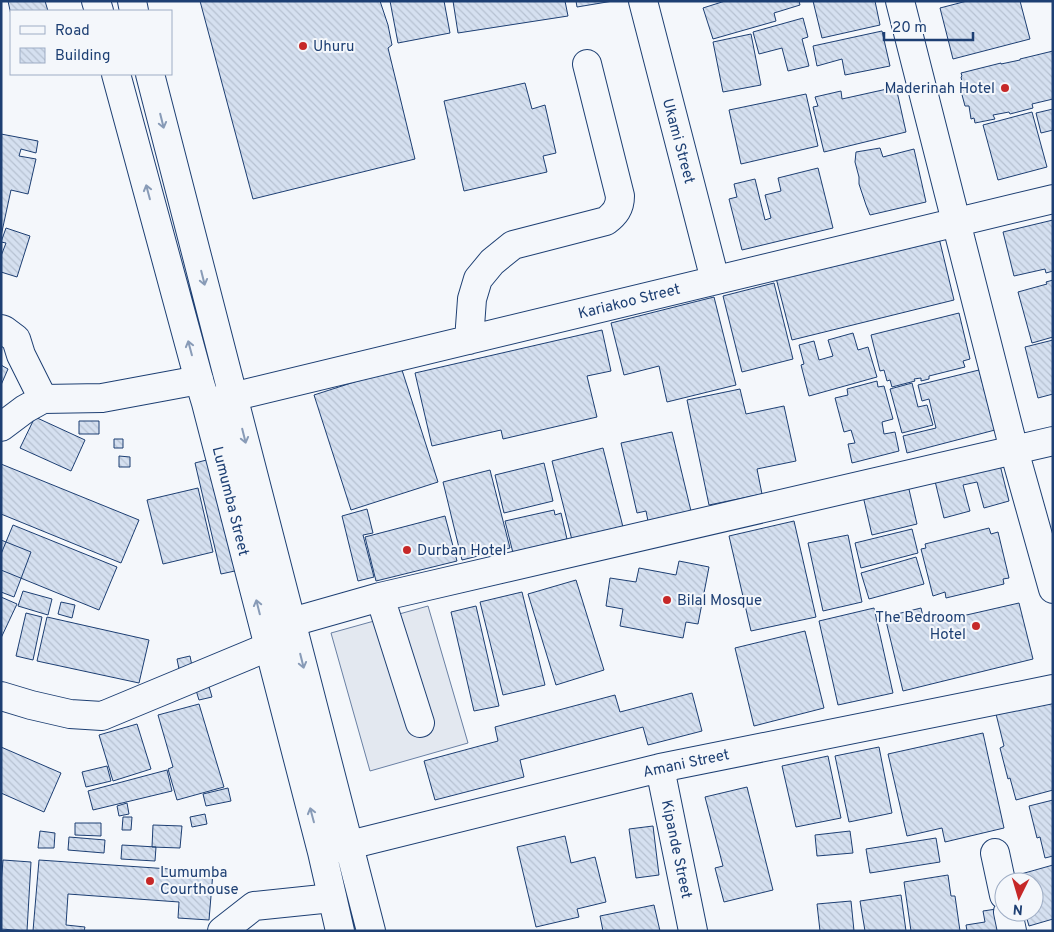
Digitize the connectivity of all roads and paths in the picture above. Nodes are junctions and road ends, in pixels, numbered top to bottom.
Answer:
1 (643, 1) edge
2 (900, 1) edge
3 (587, 64) dead end
4 (116, 75) edge
5 (150, 75) edge
6 (1053, 199) edge
7 (956, 222) junction
8 (715, 280) junction
9 (1, 329) edge
10 (469, 340) junction
11 (203, 391) junction
12 (234, 397) junction
13 (43, 399) junction
14 (1, 427) edge
15 (1053, 440) edge
16 (1014, 450) junction
17 (1053, 589) edge
18 (380, 597) junction
19 (292, 622) junction
20 (268, 646) junction
21 (1053, 689) edge
22 (1, 696) edge
23 (420, 723) dead end
24 (660, 768) junction
25 (349, 845) junction
26 (322, 852) junction
27 (995, 853) dead end
28 (999, 872) edge
29 (332, 898) junction
30 (222, 931) edge
31 (340, 931) edge
32 (371, 931) edge
33 (693, 931) edge

1 - 8 street, Ukami Street
2 - 7 street
3 - 10 street
11 -> 4 street, Lumumba Street
5 -> 12 street, Lumumba Street
6 - 7 street, Kariakoo Street
7 - 8 street, Kariakoo Street
7 - 16 street
8 - 10 street, Kariakoo Street
9 - 13 street
10 - 12 street, Kariakoo Street
11 - 12 street, Kariakoo Street
11 - 13 street, Kariakoo Street
20 -> 11 street, Lumumba Street
12 -> 19 street, Lumumba Street
13 - 14 street
15 - 16 street
16 - 17 street
16 - 18 street
18 - 19 street
18 - 23 street
19 -> 25 street, Lumumba Street
20 - 22 street
26 -> 20 street, Lumumba Street
21 - 24 street, Amani Street
24 - 25 street, Amani Street
24 - 33 street, Kipande Street
25 - 26 street, Amani Street
25 - 32 street, Lumumba Street
26 - 29 street, Lumumba Street
27 - 28 street
29 - 30 street
29 - 31 street, Lumumba Street

